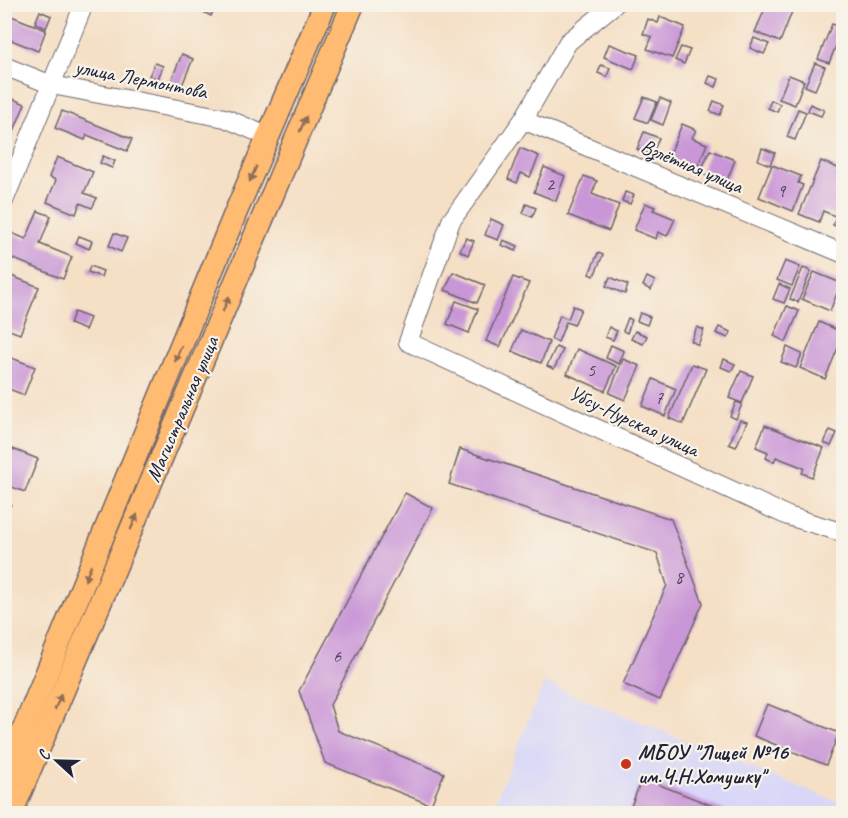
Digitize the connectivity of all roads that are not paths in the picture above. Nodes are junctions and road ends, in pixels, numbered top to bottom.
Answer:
1 (84, 4) edge
2 (326, 4) edge
3 (353, 4) edge
4 (615, 4) edge
5 (4, 66) edge
6 (52, 85) junction
7 (522, 120) junction
8 (269, 137) junction
9 (4, 201) edge
10 (843, 254) edge
11 (843, 534) edge
12 (6, 767) edge
13 (11, 813) edge

1 - 6 street
2 - 8 main road, Магистральная улица
13 -> 3 main road, Магистральная улица
4 - 7 street
5 - 6 street, улица Лермонтова
6 - 8 street, улица Лермонтова
6 - 9 street
7 - 10 street, Взлётная улица
7 - 11 street, Убсу-Нурская улица
8 -> 12 main road, Магистральная улица

